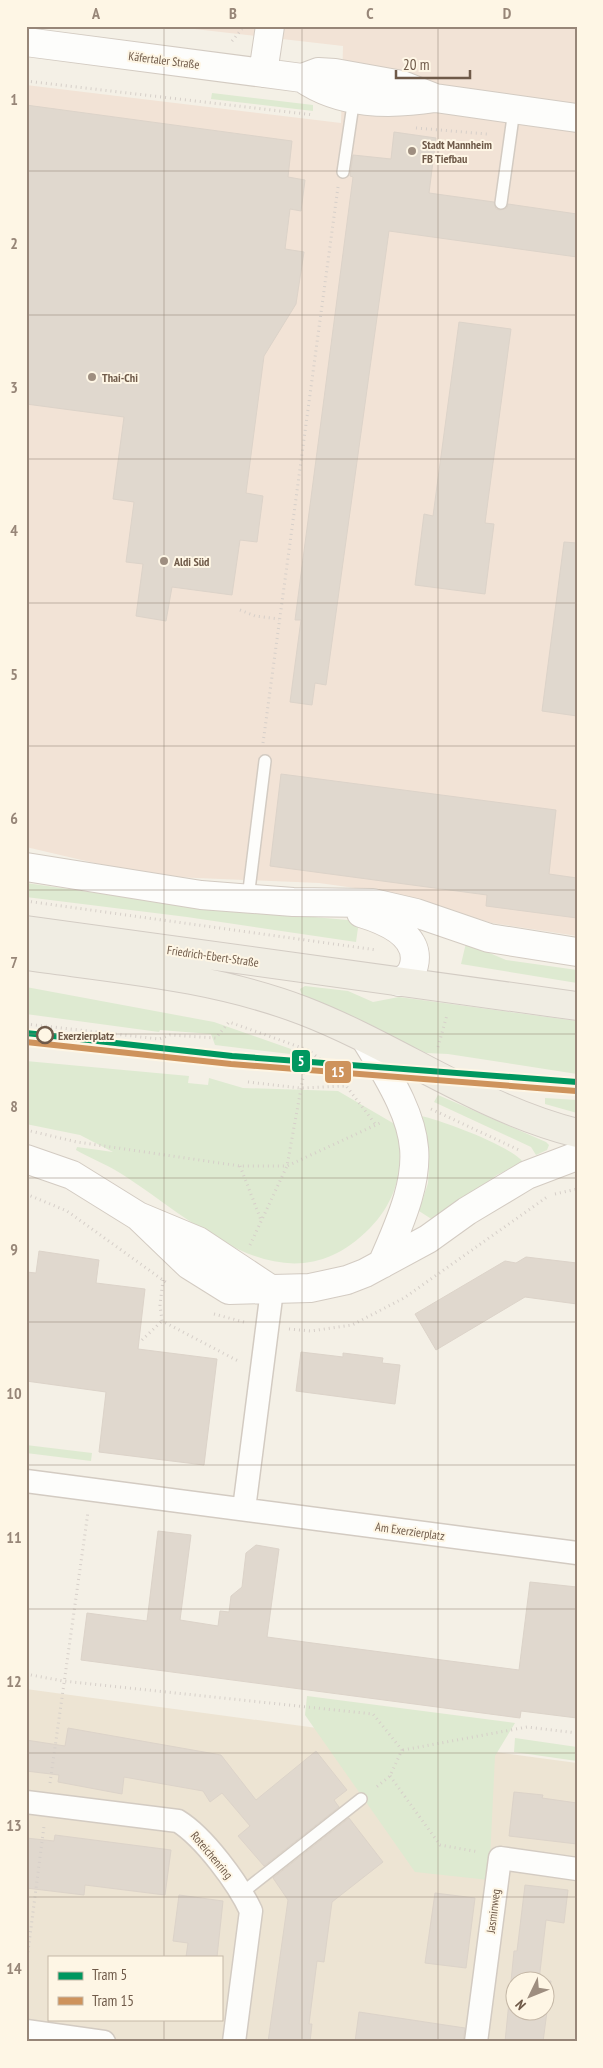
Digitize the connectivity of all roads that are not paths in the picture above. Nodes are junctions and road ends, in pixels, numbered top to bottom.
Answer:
1 (270, 26) edge
2 (26, 42) edge
3 (263, 73) junction
4 (302, 78) junction
5 (435, 98) junction
6 (352, 110) junction
7 (577, 118) edge
8 (512, 122) junction
9 (343, 172) road end
10 (501, 203) dead end
11 (265, 761) road end
12 (26, 867) edge
13 (248, 898) junction
14 (326, 904) junction
15 (26, 930) edge
16 (577, 952) edge
17 (26, 956) edge
18 (399, 982) junction
19 (577, 1006) edge
20 (366, 1040) junction
21 (577, 1133) edge
22 (577, 1156) edge
23 (26, 1159) edge
24 (382, 1264) junction
25 (272, 1290) junction
26 (26, 1481) edge
27 (244, 1508) junction
28 (577, 1553) edge
29 (361, 1798) road end
30 (37, 1803) edge
31 (577, 1869) edge
32 (243, 1892) junction
33 (26, 2031) edge
34 (104, 2042) edge
35 (234, 2042) edge
36 (476, 2042) edge

1 - 3 street
2 - 3 street, Käfertaler Straße
3 - 4 street, Käfertaler Straße
4 - 5 street, Käfertaler Straße
4 - 6 street, Käfertaler Straße
5 - 6 street, Käfertaler Straße
5 - 8 street, Käfertaler Straße
6 - 9 lane
7 - 8 street, Käfertaler Straße
8 - 10 lane
11 - 13 lane
12 - 13 street
13 - 14 street
14 - 16 street
14 - 18 street
15 - 18 main road, Friedrich-Ebert-Straße
17 - 20 main road, Friedrich-Ebert-Straße
18 - 19 main road, Friedrich-Ebert-Straße
20 - 21 main road, Friedrich-Ebert-Straße
20 - 24 street
22 - 24 street
23 - 25 street
24 - 25 street
25 - 27 street
26 - 27 street, Am Exerzierplatz
27 - 28 street, Am Exerzierplatz
29 - 32 lane
30 - 32 street, Roteichenring
31 - 36 street, Jasminweg
32 - 35 street, Roteichenring
33 - 34 street

